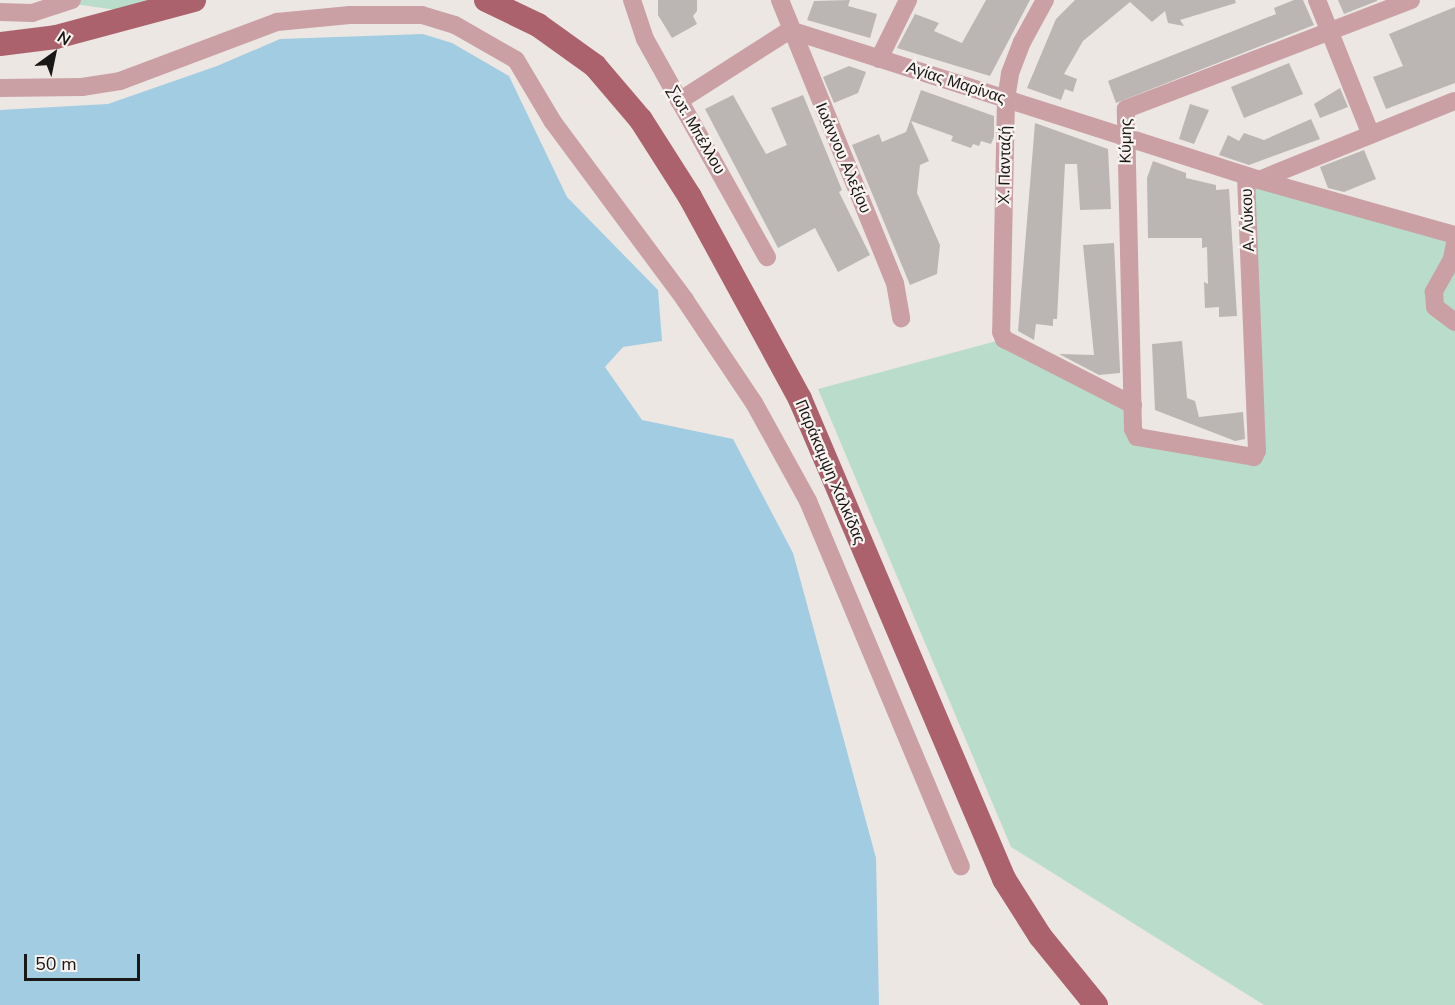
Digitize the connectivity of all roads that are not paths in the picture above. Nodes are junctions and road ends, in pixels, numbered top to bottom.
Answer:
1 (72, 0) edge
2 (195, 0) edge
3 (486, 0) edge
4 (632, 0) edge
5 (780, 0) edge
6 (908, 0) edge
7 (1045, 0) edge
8 (1317, 0) edge
9 (1411, 0) edge
10 (0, 12) edge
11 (790, 30) junction
12 (1329, 30) junction
13 (0, 44) edge
14 (879, 59) junction
15 (0, 88) edge
16 (1006, 100) junction
17 (679, 101) junction
18 (1455, 101) edge
19 (1371, 135) junction
20 (1124, 138) junction
21 (1253, 179) junction
22 (1455, 235) edge
23 (1454, 253) edge
24 (767, 257) dead end
25 (901, 318) dead end
26 (1455, 322) edge
27 (1133, 405) junction
28 (1257, 451) joint
29 (961, 866) dead end
30 (1096, 1005) edge

1 - 10 street
2 - 13 main road
3 - 30 main road, Παράκαμψη Χαλκίδας
4 - 17 street, Σωτ. Μπέλλου
5 - 11 street, Ιωάννου Αλεξίου
6 - 14 street
7 - 16 street, Χ. Πανταζή
8 - 12 street
9 - 12 street, Κύμης
11 - 14 street, Αγίας Μαρίνας
11 - 17 street
11 - 25 street, Ιωάννου Αλεξίου
12 - 19 street
12 - 20 street, Κύμης
14 - 16 street, Αγίας Μαρίνας
15 - 29 street
16 - 20 street, Αγίας Μαρίνας
16 - 27 street, Χ. Πανταζή
17 - 24 street, Σωτ. Μπέλλου
18 - 19 street, Α. Λύκου
19 - 21 street, Α. Λύκου
20 - 21 street, Αγίας Μαρίνας
20 - 27 street, Κύμης
21 - 22 street, Αγίας Μαρίνας
21 - 28 street, Α. Λύκου
23 - 26 street
27 - 28 street, Κύμης

